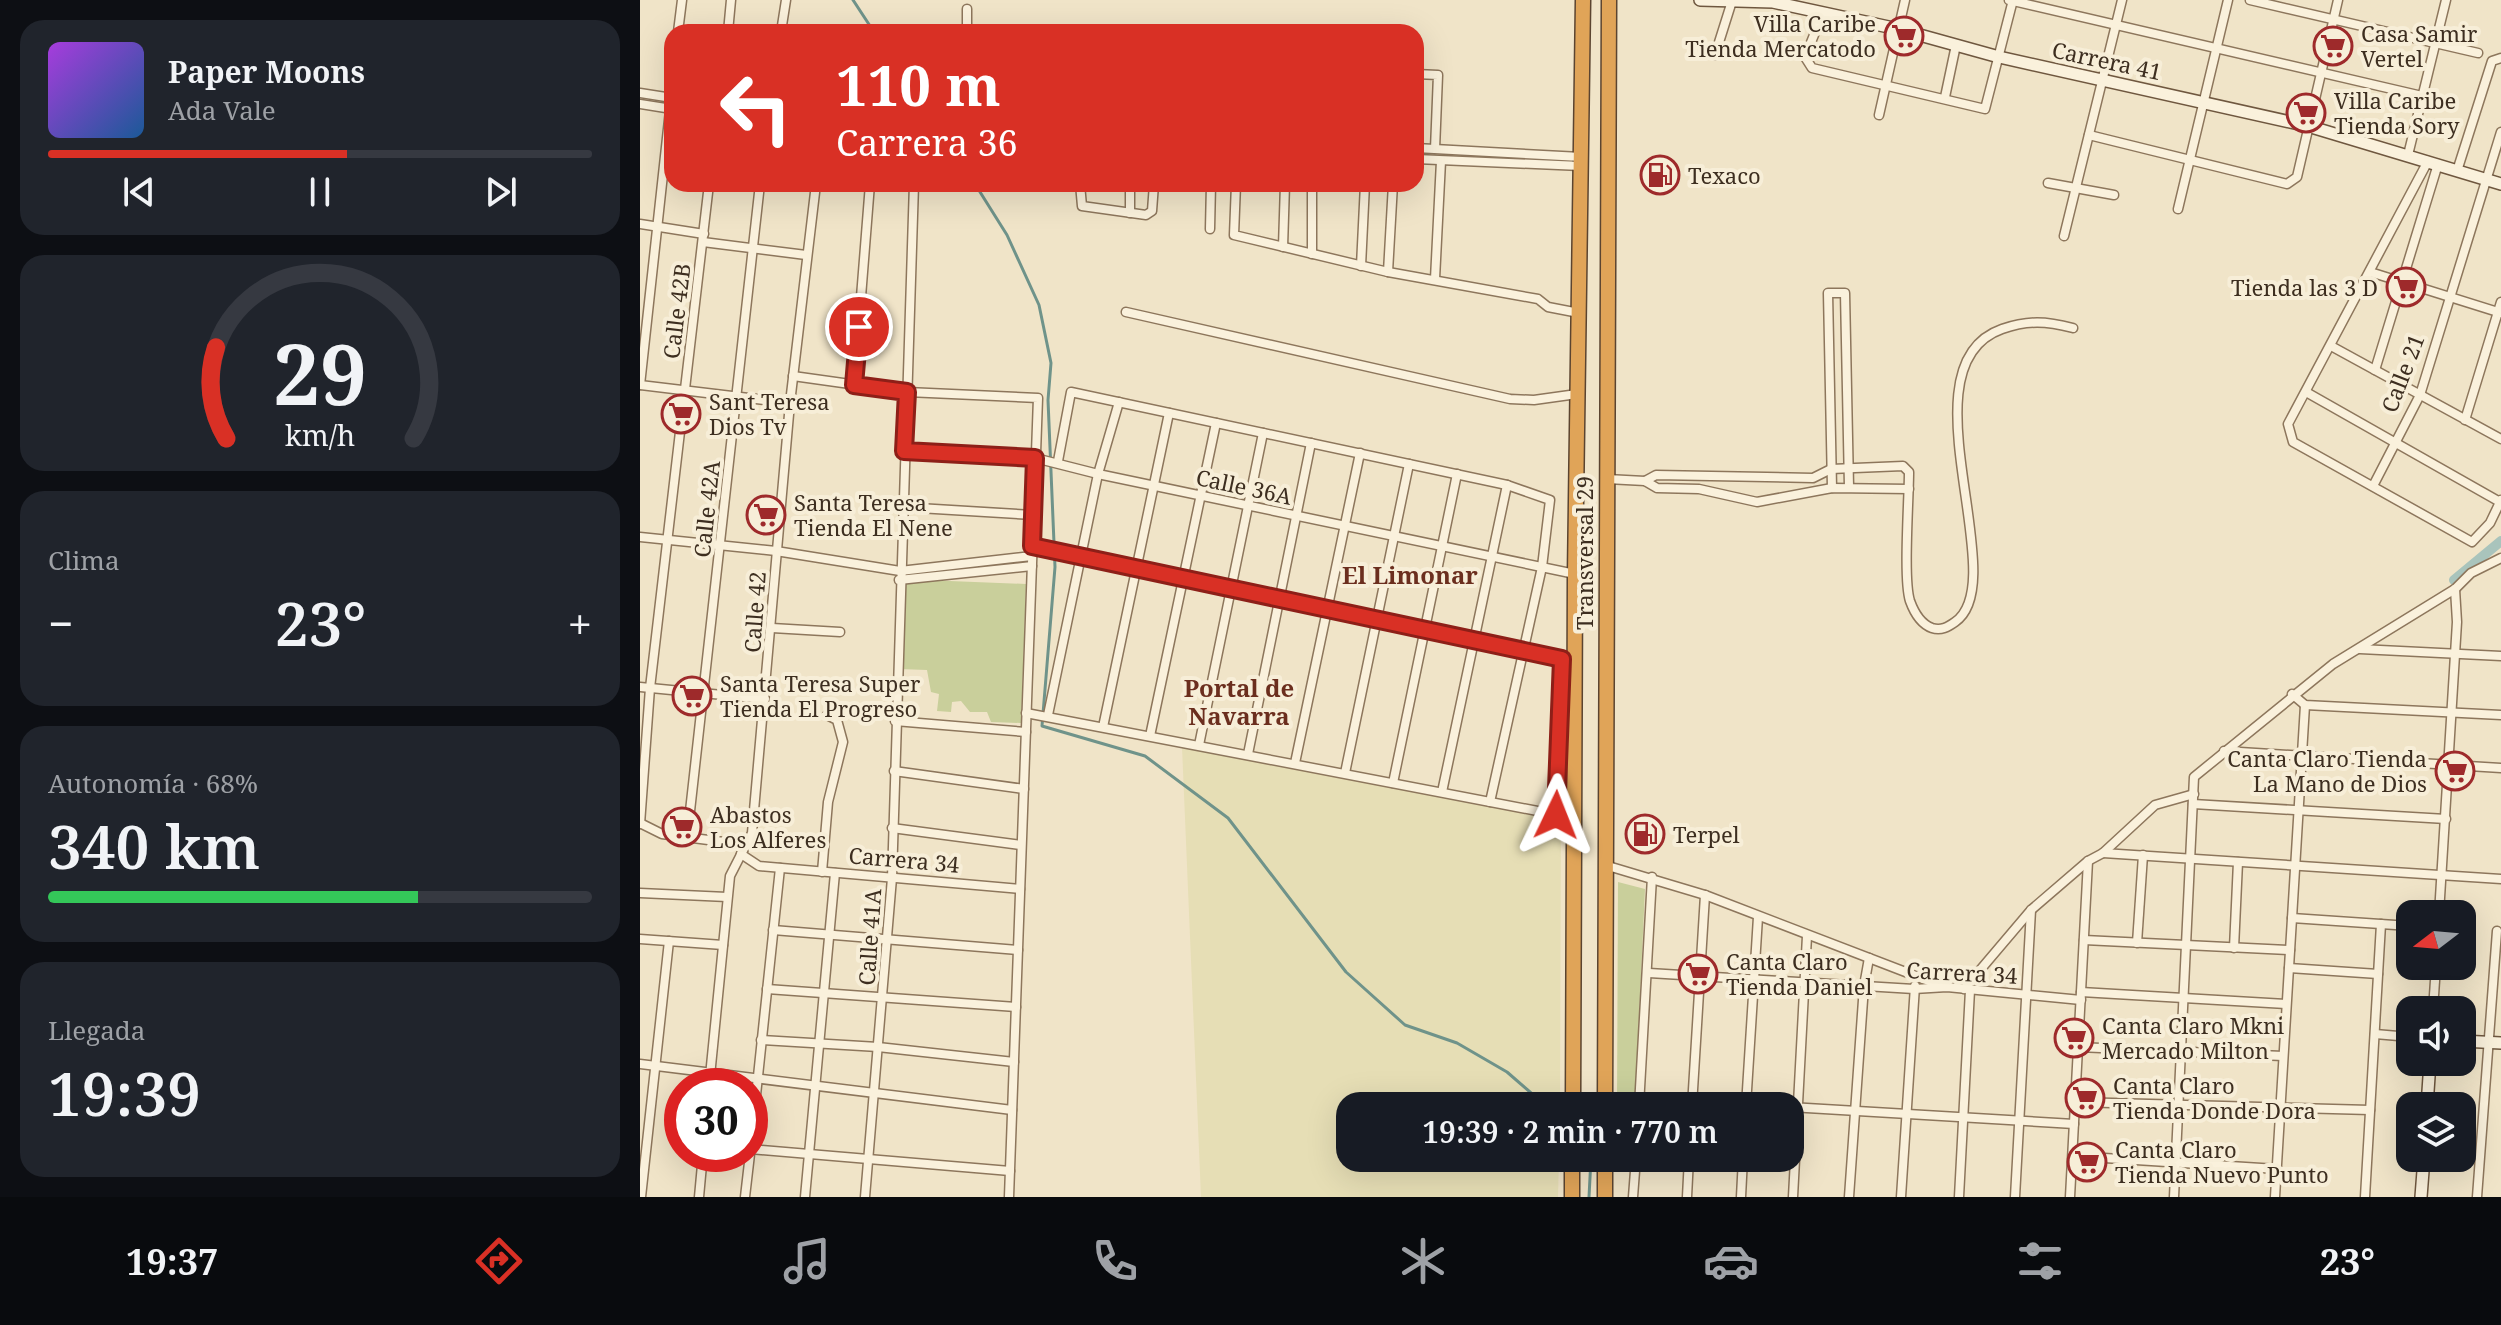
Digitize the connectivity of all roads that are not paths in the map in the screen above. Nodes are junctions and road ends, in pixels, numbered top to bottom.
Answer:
1 (682, 0) edge
2 (731, 0) edge
3 (786, 0) edge
4 (1583, 0) edge
5 (1609, 0) edge
6 (1700, 0) edge
7 (1905, 0) edge
8 (2012, 0) edge
9 (2122, 0) edge
10 (2228, 0) edge
11 (2250, 0) edge
12 (2338, 0) edge
13 (2446, 0) edge
14 (1732, 1) edge
15 (1801, 4) edge
16 (967, 9) dead end
17 (1823, 13) junction
18 (2333, 20) junction
19 (679, 24) edge
20 (729, 24) edge
21 (782, 24) edge
22 (967, 24) edge
23 (2116, 25) junction
24 (1898, 29) junction
25 (2435, 43) junction
26 (1956, 45) junction
27 (2216, 48) junction
28 (2478, 53) dead end
29 (1715, 55) dead end
30 (1999, 57) junction
31 (2501, 58) edge
32 (2321, 73) junction
33 (1424, 74) edge
34 (2103, 78) junction
35 (1886, 84) junction
36 (640, 93) edge
37 (2422, 96) junction
38 (664, 97) edge
39 (1945, 97) junction
40 (2204, 102) junction
41 (640, 104) edge
42 (664, 108) edge
43 (1879, 115) dead end
44 (2308, 126) junction
45 (2501, 132) edge
46 (2089, 135) junction
47 (1424, 148) edge
48 (1435, 149) junction
49 (2408, 155) junction
50 (2190, 159) junction
51 (1424, 160) edge
52 (1441, 161) junction
53 (1581, 162) junction
54 (2433, 163) junction
55 (664, 168) edge
56 (2457, 171) junction
57 (2486, 180) junction
58 (2048, 183) dead end
59 (2501, 184) edge
60 (2076, 188) junction
61 (708, 192) edge
62 (759, 192) edge
63 (815, 192) edge
64 (869, 192) edge
65 (914, 192) edge
66 (1081, 192) edge
67 (1130, 192) edge
68 (1153, 192) edge
69 (1211, 192) edge
70 (1236, 192) edge
71 (1285, 192) edge
72 (1312, 192) edge
73 (1365, 192) edge
74 (1393, 192) edge
75 (2114, 195) dead end
76 (2178, 209) dead end
77 (1130, 213) junction
78 (640, 224) edge
79 (657, 227) junction
80 (1210, 229) dead end
81 (2064, 236) dead end
82 (703, 238) junction
83 (1283, 247) junction
84 (753, 249) junction
85 (1312, 254) junction
86 (806, 255) junction
87 (1361, 266) junction
88 (1388, 272) junction
89 (2370, 272) junction
90 (1435, 279) junction
91 (2402, 283) junction
92 (2450, 298) junction
93 (2501, 302) edge
94 (1126, 312) dead end
95 (1579, 313) junction
96 (2500, 313) edge
97 (2073, 328) dead end
98 (2331, 346) junction
99 (2375, 370) junction
100 (793, 376) junction
101 (1847, 382) junction
102 (1830, 384) junction
103 (640, 385) edge
104 (854, 385) junction
105 (685, 389) junction
106 (907, 392) junction
107 (2306, 392) junction
108 (1577, 394) junction
109 (2420, 395) junction
110 (737, 396) junction
111 (1119, 402) junction
112 (790, 403) junction
113 (1169, 413) junction
114 (2465, 420) junction
115 (1216, 423) junction
116 (1263, 433) junction
117 (2501, 439) edge
118 (1311, 443) junction
119 (2395, 443) junction
120 (904, 451) junction
121 (1360, 453) junction
122 (1038, 459) junction
123 (1056, 461) junction
124 (1409, 464) junction
125 (1848, 467) junction
126 (1831, 469) junction
127 (1098, 474) junction
128 (1457, 474) junction
129 (1606, 479) junction
130 (1645, 481) junction
131 (1507, 485) junction
132 (1154, 486) junction
133 (2373, 486) junction
134 (1849, 487) junction
135 (1832, 488) junction
136 (1909, 489) junction
137 (1201, 495) junction
138 (2501, 501) edge
139 (1248, 505) junction
140 (902, 507) junction
141 (1033, 515) junction
142 (1296, 515) junction
143 (1345, 526) junction
144 (1394, 536) junction
145 (640, 537) edge
146 (668, 539) junction
147 (720, 545) junction
148 (1442, 546) junction
149 (776, 551) junction
150 (1032, 551) junction
151 (1082, 554) junction
152 (1492, 557) junction
153 (2501, 558) edge
154 (1032, 566) junction
155 (1137, 566) junction
156 (1542, 567) junction
157 (1575, 574) junction
158 (899, 575) junction
159 (1184, 576) junction
160 (1231, 587) junction
161 (2455, 589) junction
162 (1280, 597) junction
163 (1327, 607) junction
164 (1377, 618) junction
165 (772, 628) junction
166 (1425, 629) junction
167 (840, 632) dead end
168 (1474, 640) junction
169 (2359, 649) junction
170 (1523, 650) junction
171 (2455, 653) junction
172 (2501, 656) edge
173 (1568, 660) junction
174 (640, 687) edge
175 (650, 688) junction
176 (703, 693) junction
177 (2292, 694) junction
178 (765, 699) junction
179 (2305, 705) junction
180 (1026, 713) junction
181 (2452, 713) junction
182 (827, 715) dead end
183 (1048, 715) junction
184 (2501, 715) edge
185 (895, 721) junction
186 (1103, 727) junction
187 (1026, 732) junction
188 (1150, 736) junction
189 (1199, 745) junction
190 (2223, 751) junction
191 (1248, 754) junction
192 (2302, 757) junction
193 (1295, 763) junction
194 (2448, 764) junction
195 (2501, 768) edge
196 (894, 771) junction
197 (1345, 773) junction
198 (1393, 783) junction
199 (1024, 789) junction
200 (1442, 792) junction
201 (2194, 794) junction
202 (1490, 802) junction
203 (2193, 804) junction
204 (2299, 812) junction
205 (1556, 815) junction
206 (1575, 818) junction
207 (2446, 819) junction
208 (640, 823) edge
209 (892, 828) junction
210 (687, 838) junction
211 (747, 845) junction
212 (1021, 845) junction
213 (2103, 853) junction
214 (741, 854) junction
215 (2143, 855) junction
216 (2191, 859) junction
217 (2088, 861) junction
218 (2238, 862) junction
219 (2295, 865) junction
220 (1608, 866) junction
221 (780, 868) junction
222 (822, 872) junction
223 (835, 873) junction
224 (2441, 875) junction
225 (1652, 877) junction
226 (892, 878) junction
227 (2501, 879) edge
228 (1020, 889) junction
229 (640, 893) edge
230 (1705, 895) junction
231 (727, 897) junction
232 (2440, 900) edge
233 (2031, 910) junction
234 (1758, 917) junction
235 (2292, 918) junction
236 (2381, 924) junction
237 (2396, 925) edge
238 (773, 930) junction
239 (2497, 931) dead end
240 (829, 934) junction
241 (1807, 936) junction
242 (640, 939) edge
243 (887, 939) junction
244 (2084, 940) junction
245 (669, 941) junction
246 (2137, 943) junction
247 (723, 945) junction
248 (2187, 945) junction
249 (2234, 948) junction
250 (1018, 950) junction
251 (2290, 950) junction
252 (1869, 958) junction
253 (2289, 968) junction
254 (1649, 973) junction
255 (2378, 974) junction
256 (1918, 976) junction
257 (1700, 977) junction
258 (1754, 980) junction
259 (1804, 982) junction
260 (1864, 986) junction
261 (1947, 987) junction
262 (767, 989) junction
263 (1914, 989) junction
264 (1967, 989) junction
265 (823, 992) junction
266 (883, 995) junction
267 (2026, 995) junction
268 (2081, 996) junction
269 (2184, 998) junction
270 (2286, 1004) junction
271 (1016, 1007) junction
272 (2375, 1034) junction
273 (2396, 1036) edge
274 (761, 1040) junction
275 (819, 1043) junction
276 (2495, 1043) edge
277 (878, 1047) junction
278 (2078, 1047) junction
279 (2182, 1052) junction
280 (2283, 1056) junction
281 (1014, 1062) junction
282 (640, 1064) edge
283 (655, 1066) junction
284 (671, 1068) edge
285 (711, 1068) edge
286 (758, 1068) edge
287 (768, 1080) edge
288 (814, 1086) junction
289 (1573, 1092) edge
290 (1605, 1092) edge
291 (1641, 1092) edge
292 (1693, 1092) edge
293 (1747, 1092) edge
294 (1795, 1092) edge
295 (874, 1093) junction
296 (2075, 1102) junction
297 (2180, 1105) junction
298 (1804, 1108) edge
299 (2280, 1108) junction
300 (1012, 1110) junction
301 (2370, 1110) junction
302 (1856, 1111) junction
303 (1907, 1114) junction
304 (1964, 1118) junction
305 (2020, 1121) junction
306 (2074, 1124) junction
307 (768, 1153) edge
308 (809, 1154) junction
309 (2073, 1156) junction
310 (868, 1159) junction
311 (2177, 1163) junction
312 (2277, 1169) junction
313 (1010, 1171) junction
314 (701, 1172) edge
315 (748, 1172) edge
316 (1572, 1172) edge
317 (1605, 1172) edge
318 (1635, 1172) edge
319 (1688, 1172) edge
320 (1742, 1172) edge
321 (1793, 1172) edge
322 (2423, 1172) edge
323 (641, 1197) edge
324 (699, 1197) edge
325 (745, 1197) edge
326 (805, 1197) edge
327 (865, 1197) edge
328 (1009, 1197) edge
329 (1572, 1197) edge
330 (1605, 1197) edge
331 (1633, 1197) edge
332 (1687, 1197) edge
333 (1741, 1197) edge
334 (1793, 1197) edge
335 (1849, 1197) edge
336 (1901, 1197) edge
337 (1959, 1197) edge
338 (2015, 1197) edge
339 (2070, 1197) edge
340 (2174, 1197) edge
341 (2275, 1197) edge
342 (2365, 1197) edge
343 (2421, 1197) edge
344 (2477, 1197) edge

1 - 19 street
2 - 20 street
3 - 21 street
4 - 53 highway, Transversal 29
5 - 129 highway, Transversal 29
6 - 14 street, Carrera 41
7 - 24 street
8 - 23 street
8 - 30 street
9 - 23 street
10 - 27 street
11 - 18 street
12 - 18 street
13 - 25 street
14 - 15 street, Carrera 41
14 - 29 street
15 - 17 street, Carrera 41
16 - 22 street
17 - 24 street, Carrera 41
17 - 35 street
18 - 25 street
18 - 32 street
23 - 27 street
23 - 34 street
24 - 26 street, Carrera 41
24 - 35 street
25 - 28 street
25 - 37 street
26 - 30 street, Carrera 41
26 - 39 street
27 - 32 street
27 - 40 street
30 - 34 street, Carrera 41
30 - 39 street
31 - 56 street
32 - 37 street
32 - 44 street
33 - 48 street
34 - 40 street, Carrera 41
34 - 46 street
35 - 39 street
35 - 43 street
36 - 38 street
37 - 49 street
40 - 44 street, Carrera 41
40 - 50 street
41 - 42 street
44 - 49 street, Carrera 41
44 - 50 street
45 - 57 street, Calle 21
46 - 50 street
46 - 60 street
47 - 48 street
48 - 53 street
49 - 54 street, Carrera 41
50 - 76 street
51 - 52 street
52 - 53 street
52 - 90 street
53 - 95 highway, Transversal 29
54 - 56 street, Carrera 41
54 - 89 street
54 - 91 street
55 - 79 street
56 - 57 street, Carrera 41
57 - 59 street, Carrera 41
57 - 92 street, Calle 21
58 - 60 street
60 - 75 street
60 - 81 street
61 - 82 street, Calle 42B
62 - 84 street, Calle 42A
63 - 86 street, Calle 42
64 - 104 street
65 - 106 street, Calle 41A
66 - 77 street
67 - 77 street
68 - 77 street
69 - 80 street
70 - 83 street
71 - 83 street
72 - 85 street
73 - 87 street
74 - 88 street
78 - 79 street
79 - 82 street
79 - 103 street
82 - 84 street
82 - 105 street, Calle 42B
83 - 85 street
84 - 86 street
84 - 110 street, Calle 42A
85 - 87 street
86 - 100 street, Calle 42
87 - 88 street
88 - 90 street
89 - 91 street
89 - 98 street
90 - 95 street
91 - 92 street
91 - 99 street
92 - 96 street
92 - 109 street, Calle 21
93 - 96 street
94 - 108 street
95 - 108 highway, Transversal 29
96 - 114 street
97 - 136 street
98 - 99 street
98 - 107 street
99 - 109 street
100 - 104 street
100 - 112 street, Calle 42
101 - 102 street
101 - 102 street
101 - 125 street
102 - 126 street
103 - 105 street
104 - 106 street
105 - 110 street
105 - 146 street, Calle 42B
106 - 120 street, Calle 41A
106 - 122 street
107 - 119 street
107 - 133 street
108 - 157 highway, Transversal 29
109 - 114 street
109 - 119 street, Calle 21
110 - 112 street
110 - 147 street, Calle 42A
111 - 113 street
111 - 123 street
111 - 127 street
112 - 149 street, Calle 42
113 - 115 street
113 - 132 street
114 - 117 street
115 - 116 street
115 - 137 street
116 - 118 street
116 - 139 street
118 - 121 street
118 - 142 street
119 - 133 street, Calle 21
119 - 138 street
120 - 122 street, Calle 36A
120 - 140 street, Calle 41A
121 - 124 street
121 - 143 street
122 - 123 street, Calle 36A
122 - 141 street
123 - 127 street, Calle 36A
124 - 128 street
124 - 144 street
125 - 126 street
125 - 134 street
125 - 136 street
126 - 130 street
126 - 135 street
127 - 132 street, Calle 36A
127 - 151 street
128 - 131 street
128 - 148 street
129 - 130 street
129 - 220 highway, Transversal 29
130 - 135 street
131 - 152 street
131 - 156 street
132 - 137 street, Calle 36A
132 - 155 street
133 - 138 street
134 - 135 street
134 - 136 street
137 - 139 street, Calle 36A
137 - 159 street
139 - 142 street, Calle 36A
139 - 160 street
140 - 141 street
140 - 158 street, Calle 41A
141 - 150 street
142 - 143 street, Calle 36A
142 - 162 street
143 - 144 street, Calle 36A
143 - 163 street
144 - 148 street, Calle 36A
144 - 164 street
145 - 146 street
146 - 147 street
146 - 175 street, Calle 42B
147 - 149 street
147 - 176 street, Calle 42A
148 - 152 street, Calle 36A
148 - 166 street
149 - 158 street
149 - 165 street, Calle 42
150 - 151 street
150 - 154 street
150 - 158 street
151 - 155 street
151 - 183 street
152 - 156 street, Calle 36A
152 - 168 street
153 - 161 street
154 - 158 street
154 - 180 street
155 - 159 street
155 - 186 street
156 - 157 street, Calle 36A
156 - 170 street
157 - 173 highway, Transversal 29
158 - 185 street, Calle 41A
159 - 160 street
159 - 188 street
160 - 162 street
160 - 189 street
161 - 169 street
161 - 171 street
162 - 163 street
162 - 191 street
163 - 164 street
163 - 193 street
164 - 166 street
164 - 197 street
165 - 167 street
165 - 178 street, Calle 42
166 - 168 street
166 - 198 street
168 - 170 street
168 - 200 street
169 - 171 street
169 - 177 street
170 - 173 street
170 - 202 street
171 - 172 street
171 - 181 street
173 - 205 street
173 - 206 highway, Transversal 29
174 - 175 street
175 - 176 street
175 - 208 street, Calle 42B
176 - 178 street
176 - 210 street, Calle 42A
177 - 179 street
177 - 190 street
178 - 211 street, Calle 42
179 - 181 street
179 - 192 street
180 - 183 street
180 - 187 street
181 - 184 street
181 - 194 street
182 - 222 street
183 - 186 street
185 - 187 street
185 - 196 street, Calle 41A
186 - 188 street
187 - 199 street
188 - 189 street
189 - 191 street
190 - 192 street
190 - 201 street
191 - 193 street
192 - 194 street
192 - 204 street
193 - 197 street
194 - 195 street
194 - 207 street
196 - 199 street
196 - 209 street, Calle 41A
197 - 198 street
198 - 200 street
199 - 212 street
200 - 202 street
201 - 203 street
201 - 213 street
202 - 205 street
203 - 204 street
203 - 216 street
204 - 207 street
204 - 219 street
205 - 206 street
206 - 289 highway, Transversal 29
207 - 224 street
208 - 210 street
209 - 212 street
209 - 226 street, Calle 41A
210 - 211 street
211 - 214 street, Calle 42
212 - 228 street
213 - 215 street
213 - 217 street
214 - 221 street, Carrera 34
214 - 231 street, Calle 42
215 - 216 street
215 - 246 street
216 - 218 street
216 - 248 street
217 - 233 street
217 - 244 street
218 - 219 street
218 - 249 street
219 - 224 street
219 - 235 street
220 - 225 street
220 - 290 highway, Transversal 29
221 - 222 street, Carrera 34
221 - 238 street
222 - 223 street, Carrera 34
223 - 226 street, Carrera 34
223 - 240 street
224 - 227 street
224 - 232 street
225 - 230 street
225 - 254 street
226 - 228 street, Carrera 34
226 - 243 street, Calle 41A
228 - 250 street
229 - 231 street
230 - 234 street
230 - 257 street
231 - 247 street, Calle 42
233 - 264 street
233 - 267 street
234 - 241 street
234 - 258 street
235 - 236 street
235 - 251 street
236 - 237 street
236 - 255 street
238 - 240 street
238 - 262 street
239 - 276 street
240 - 243 street
240 - 265 street
241 - 252 street
241 - 259 street
242 - 245 street
243 - 250 street
243 - 266 street, Calle 41A
244 - 246 street
244 - 268 street
245 - 247 street
245 - 283 street
246 - 248 street
247 - 285 street, Calle 42
248 - 249 street
248 - 269 street
249 - 251 street
250 - 271 street
251 - 253 street
252 - 256 street
252 - 260 street
253 - 255 street
253 - 270 street
254 - 257 street, Carrera 34
254 - 291 street
255 - 272 street
256 - 261 street
256 - 263 street
257 - 258 street, Carrera 34
257 - 292 street
258 - 259 street, Carrera 34
258 - 293 street
259 - 260 street, Carrera 34
259 - 294 street
260 - 263 street, Carrera 34
260 - 302 street
261 - 263 street, Carrera 34
261 - 264 street, Carrera 34
262 - 265 street
262 - 274 street
263 - 303 street
264 - 267 street, Carrera 34
264 - 304 street
265 - 266 street
265 - 275 street
266 - 271 street
266 - 277 street, Calle 41A
267 - 268 street, Carrera 34
267 - 305 street
268 - 269 street, Carrera 34
268 - 278 street
269 - 270 street, Carrera 34
269 - 279 street
270 - 280 street
271 - 281 street
272 - 273 street
272 - 301 street
274 - 275 street
274 - 286 street
275 - 277 street
275 - 288 street
276 - 344 street
277 - 281 street
277 - 295 street, Calle 41A
278 - 279 street
278 - 296 street
279 - 280 street
279 - 297 street
280 - 299 street
281 - 300 street
282 - 283 street
283 - 284 street
283 - 323 street
287 - 288 street
288 - 295 street
288 - 308 street
295 - 300 street
295 - 310 street, Calle 41A
296 - 297 street
296 - 306 street
297 - 299 street
297 - 311 street
298 - 302 street
299 - 301 street
299 - 312 street
300 - 313 street
301 - 342 street
302 - 303 street
302 - 335 street
303 - 304 street
303 - 336 street
304 - 305 street
304 - 337 street
305 - 306 street
305 - 338 street
306 - 309 street
307 - 308 street
308 - 310 street
308 - 326 street
309 - 311 street
309 - 339 street
310 - 313 street
310 - 327 street, Calle 41A
311 - 312 street
311 - 340 street
312 - 341 street
313 - 328 street
314 - 324 street
315 - 325 street
316 - 329 highway
317 - 330 highway
318 - 331 street
319 - 332 street
320 - 333 street
321 - 334 street
322 - 343 street

